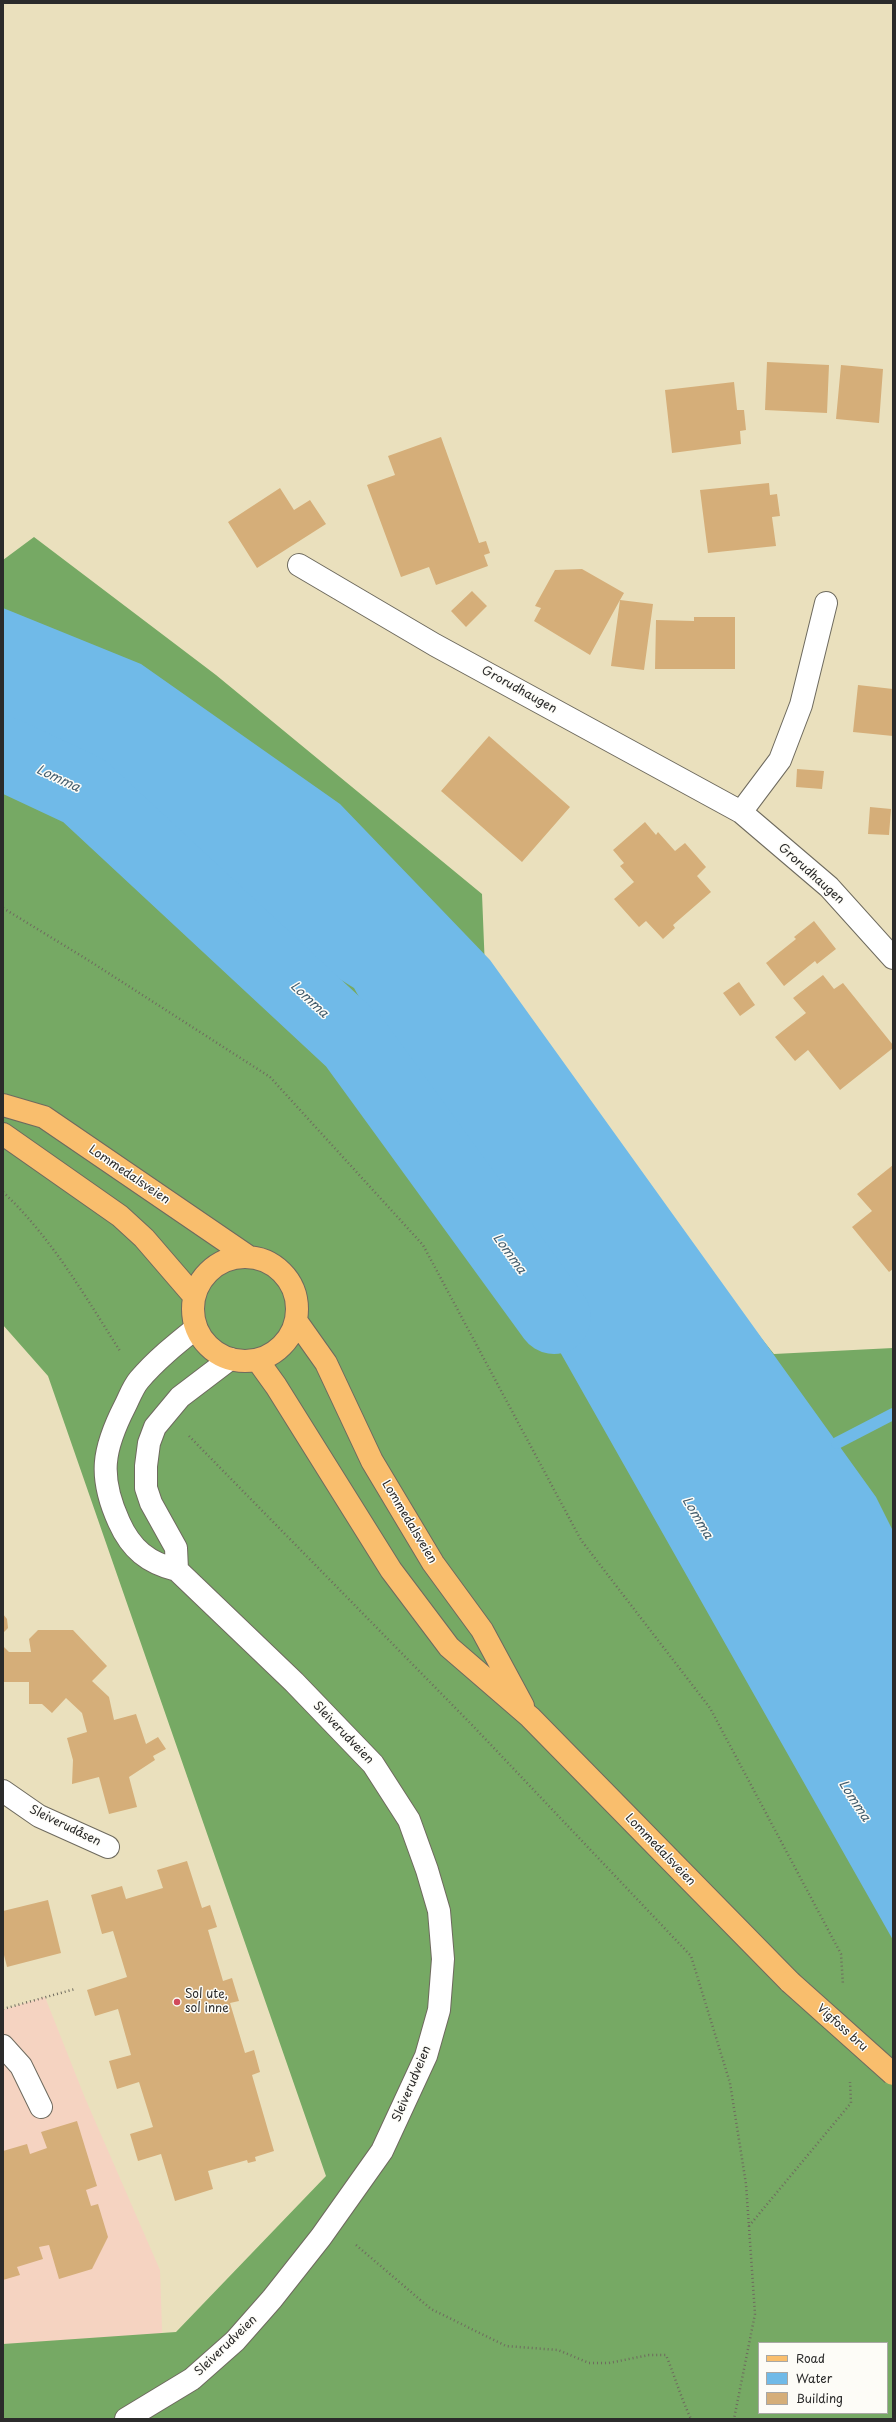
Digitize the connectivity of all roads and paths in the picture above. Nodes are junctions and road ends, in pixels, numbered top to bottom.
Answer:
1 (299, 565) dead end
2 (826, 603) dead end
3 (741, 812) junction
4 (3, 908) edge
5 (893, 958) edge
6 (3, 1105) edge
7 (3, 1134) edge
8 (3, 1192) edge
9 (249, 1257) junction
10 (194, 1296) junction
11 (297, 1322) junction
12 (196, 1328) junction
13 (230, 1359) junction
14 (258, 1361) junction
15 (138, 1380) junction
16 (166, 1412) junction
17 (176, 1570) junction
18 (530, 1717) junction
19 (3, 1791) edge
20 (108, 1847) dead end
21 (841, 1954) dead end
22 (790, 1982) joint
23 (75, 1989) dead end
24 (3, 2009) edge
25 (3, 2046) edge
26 (893, 2074) edge
27 (851, 2103) dead end
28 (42, 2107) dead end
29 (749, 2226) junction
30 (351, 2241) dead end
31 (126, 2419) edge
32 (691, 2419) edge
33 (734, 2419) edge

1 - 3 street, Grorudhaugen
2 - 3 street
3 - 5 street, Grorudhaugen
4 - 21 path
6 - 9 main road, Lommedalsveien
7 - 10 main road
8 - 15 path
9 - 10 main road
9 - 11 main road
10 - 12 main road
11 - 14 main road
11 - 18 main road, Lommedalsveien
12 - 13 main road
12 - 15 street
13 - 14 main road
13 - 16 street
14 - 18 main road, Lommedalsveien
15 - 17 street
16 - 17 street
16 - 29 path
17 - 31 street, Sleiverudveien
18 - 22 main road, Lommedalsveien
19 - 20 street, Sleiverudåsen
22 - 26 main road, Vigfoss bru, bridge
23 - 24 path
25 - 28 street
27 - 29 path
29 - 33 path
30 - 32 path

